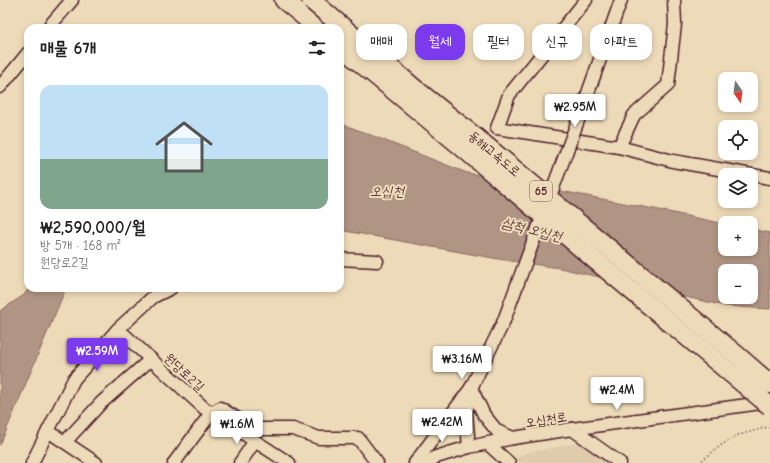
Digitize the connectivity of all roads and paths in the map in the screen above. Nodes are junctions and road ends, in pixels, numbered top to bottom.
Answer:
1 (72, 0) edge
2 (284, 0) edge
3 (311, 0) edge
4 (586, 0) edge
5 (621, 0) edge
6 (674, 0) edge
7 (51, 24) edge
8 (313, 24) edge
9 (339, 24) edge
10 (344, 28) edge
11 (344, 49) edge
12 (24, 58) edge
13 (0, 87) edge
14 (619, 147) junction
15 (770, 178) edge
16 (344, 259) edge
17 (377, 261) dead end
18 (163, 292) edge
19 (118, 330) junction
20 (151, 359) junction
21 (770, 384) edge
22 (471, 388) junction
23 (770, 402) edge
24 (770, 406) edge
25 (211, 413) junction
26 (770, 428) edge
27 (572, 429) junction
28 (48, 431) junction
29 (513, 438) junction
30 (254, 441) junction
31 (65, 442) junction
32 (487, 444) junction
33 (469, 447) junction
34 (33, 463) edge
35 (96, 463) edge
36 (174, 463) edge
37 (240, 463) edge
38 (289, 463) edge
39 (377, 463) edge
40 (415, 463) edge
41 (426, 463) edge
42 (499, 463) edge
43 (509, 463) edge
44 (620, 463) edge
45 (699, 463) edge

1 - 7 street
2 - 8 highway
3 - 9 highway, 동해고속도로 / 65, bridge
4 - 14 street
5 - 22 street, bridge
6 - 14 street
10 - 21 highway, 동해고속도로 / 65, bridge
11 - 24 highway, 동해고속도로 / 65, bridge
12 - 13 street
14 - 15 street
16 - 17 street
18 - 19 street
19 - 20 street, 원당로2길
19 - 28 street
20 - 25 street, 원당로2길
20 - 31 street
22 - 29 street
22 - 33 street
22 - 40 street
23 - 27 street, 오십천로
25 - 30 street, 원당로2길
25 - 36 street
25 - 39 street
26 - 45 path
27 - 29 street, 오십천로
27 - 44 street
28 - 31 street
28 - 34 street
29 - 32 street, 오십천로
30 - 37 street
30 - 38 street
31 - 35 street
32 - 33 street, 오십천로
32 - 42 street
32 - 43 street
33 - 41 street, 오십천로

